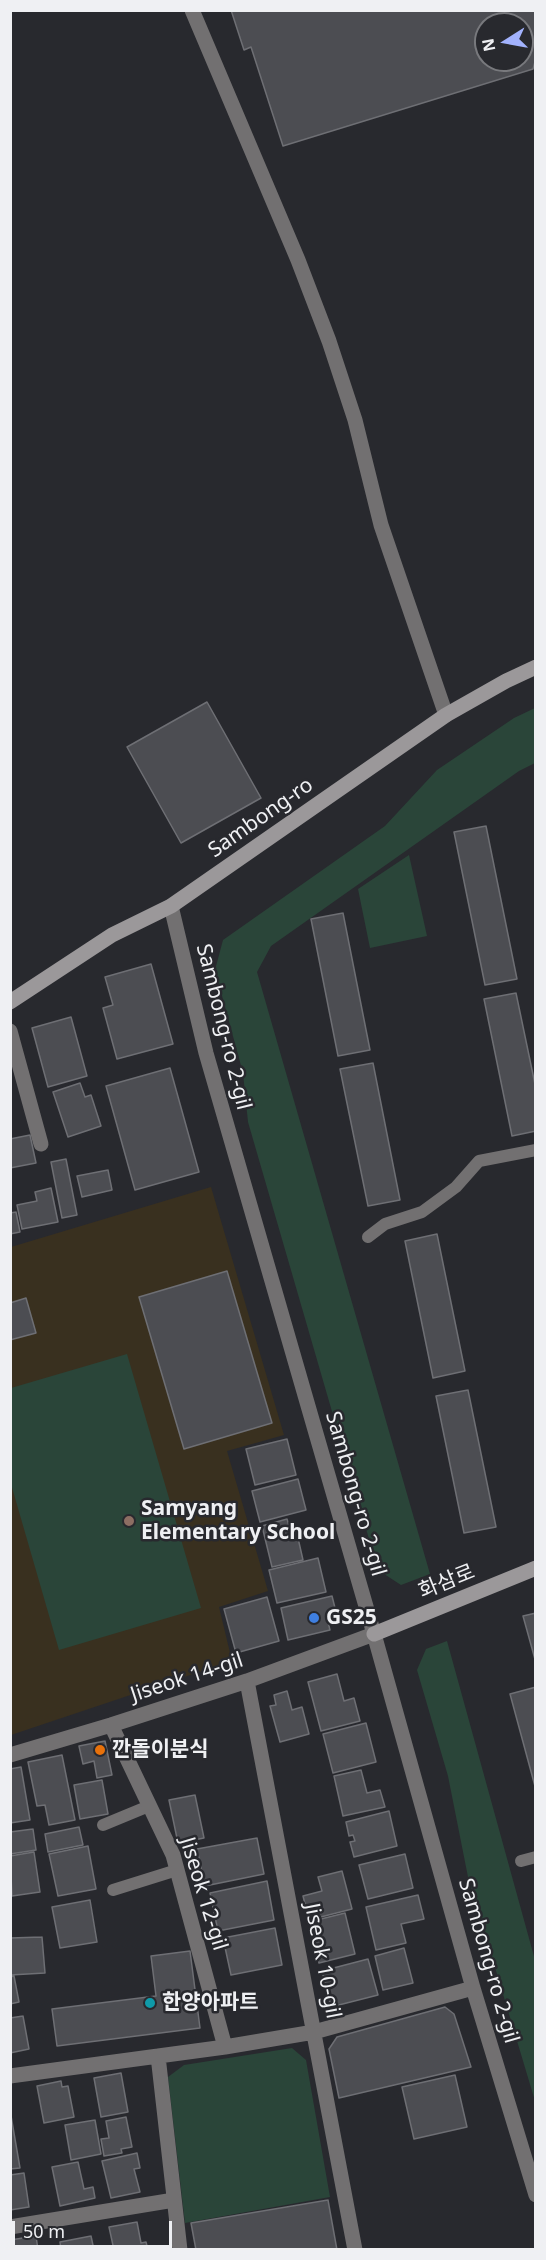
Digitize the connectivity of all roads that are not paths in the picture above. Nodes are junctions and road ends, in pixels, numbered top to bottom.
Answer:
1 (192, 10) edge
2 (536, 667) edge
3 (446, 716) junction
4 (171, 906) junction
5 (10, 1002) edge
6 (10, 1031) edge
7 (41, 1144) dead end
8 (536, 1150) edge
9 (368, 1237) dead end
10 (536, 1568) edge
11 (374, 1634) junction
12 (247, 1681) junction
13 (111, 1725) junction
14 (10, 1755) edge
15 (150, 1806) junction
16 (103, 1825) dead end
17 (536, 1857) edge
18 (521, 1861) dead end
19 (177, 1870) junction
20 (112, 1890) dead end
21 (473, 1988) junction
22 (314, 2032) junction
23 (225, 2047) junction
24 (158, 2056) junction
25 (10, 2076) edge
26 (536, 2195) edge
27 (174, 2200) junction
28 (10, 2227) edge
29 (180, 2250) edge
30 (355, 2250) edge

1 - 3 street
2 - 3 street, Sambong-ro
3 - 4 street, Sambong-ro
4 - 5 street, Sambong-ro
4 - 11 street, Sambong-ro 2-gil
6 - 7 street
8 - 9 lane
10 - 11 street, 화삼로
11 - 12 street, Jiseok 14-gil
11 - 21 street, Sambong-ro 2-gil
12 - 13 street, Jiseok 14-gil
12 - 22 street, Jiseok 10-gil
13 - 14 street, Jiseok 14-gil
13 - 15 street, Jiseok 12-gil
15 - 16 lane
15 - 19 street, Jiseok 12-gil
17 - 18 lane
19 - 20 lane
19 - 23 street, Jiseok 12-gil
21 - 22 street
21 - 26 street, Sambong-ro 2-gil
22 - 23 street
22 - 30 street, Jiseok 10-gil
23 - 24 street
24 - 25 street
24 - 27 street
27 - 28 street
27 - 29 street

